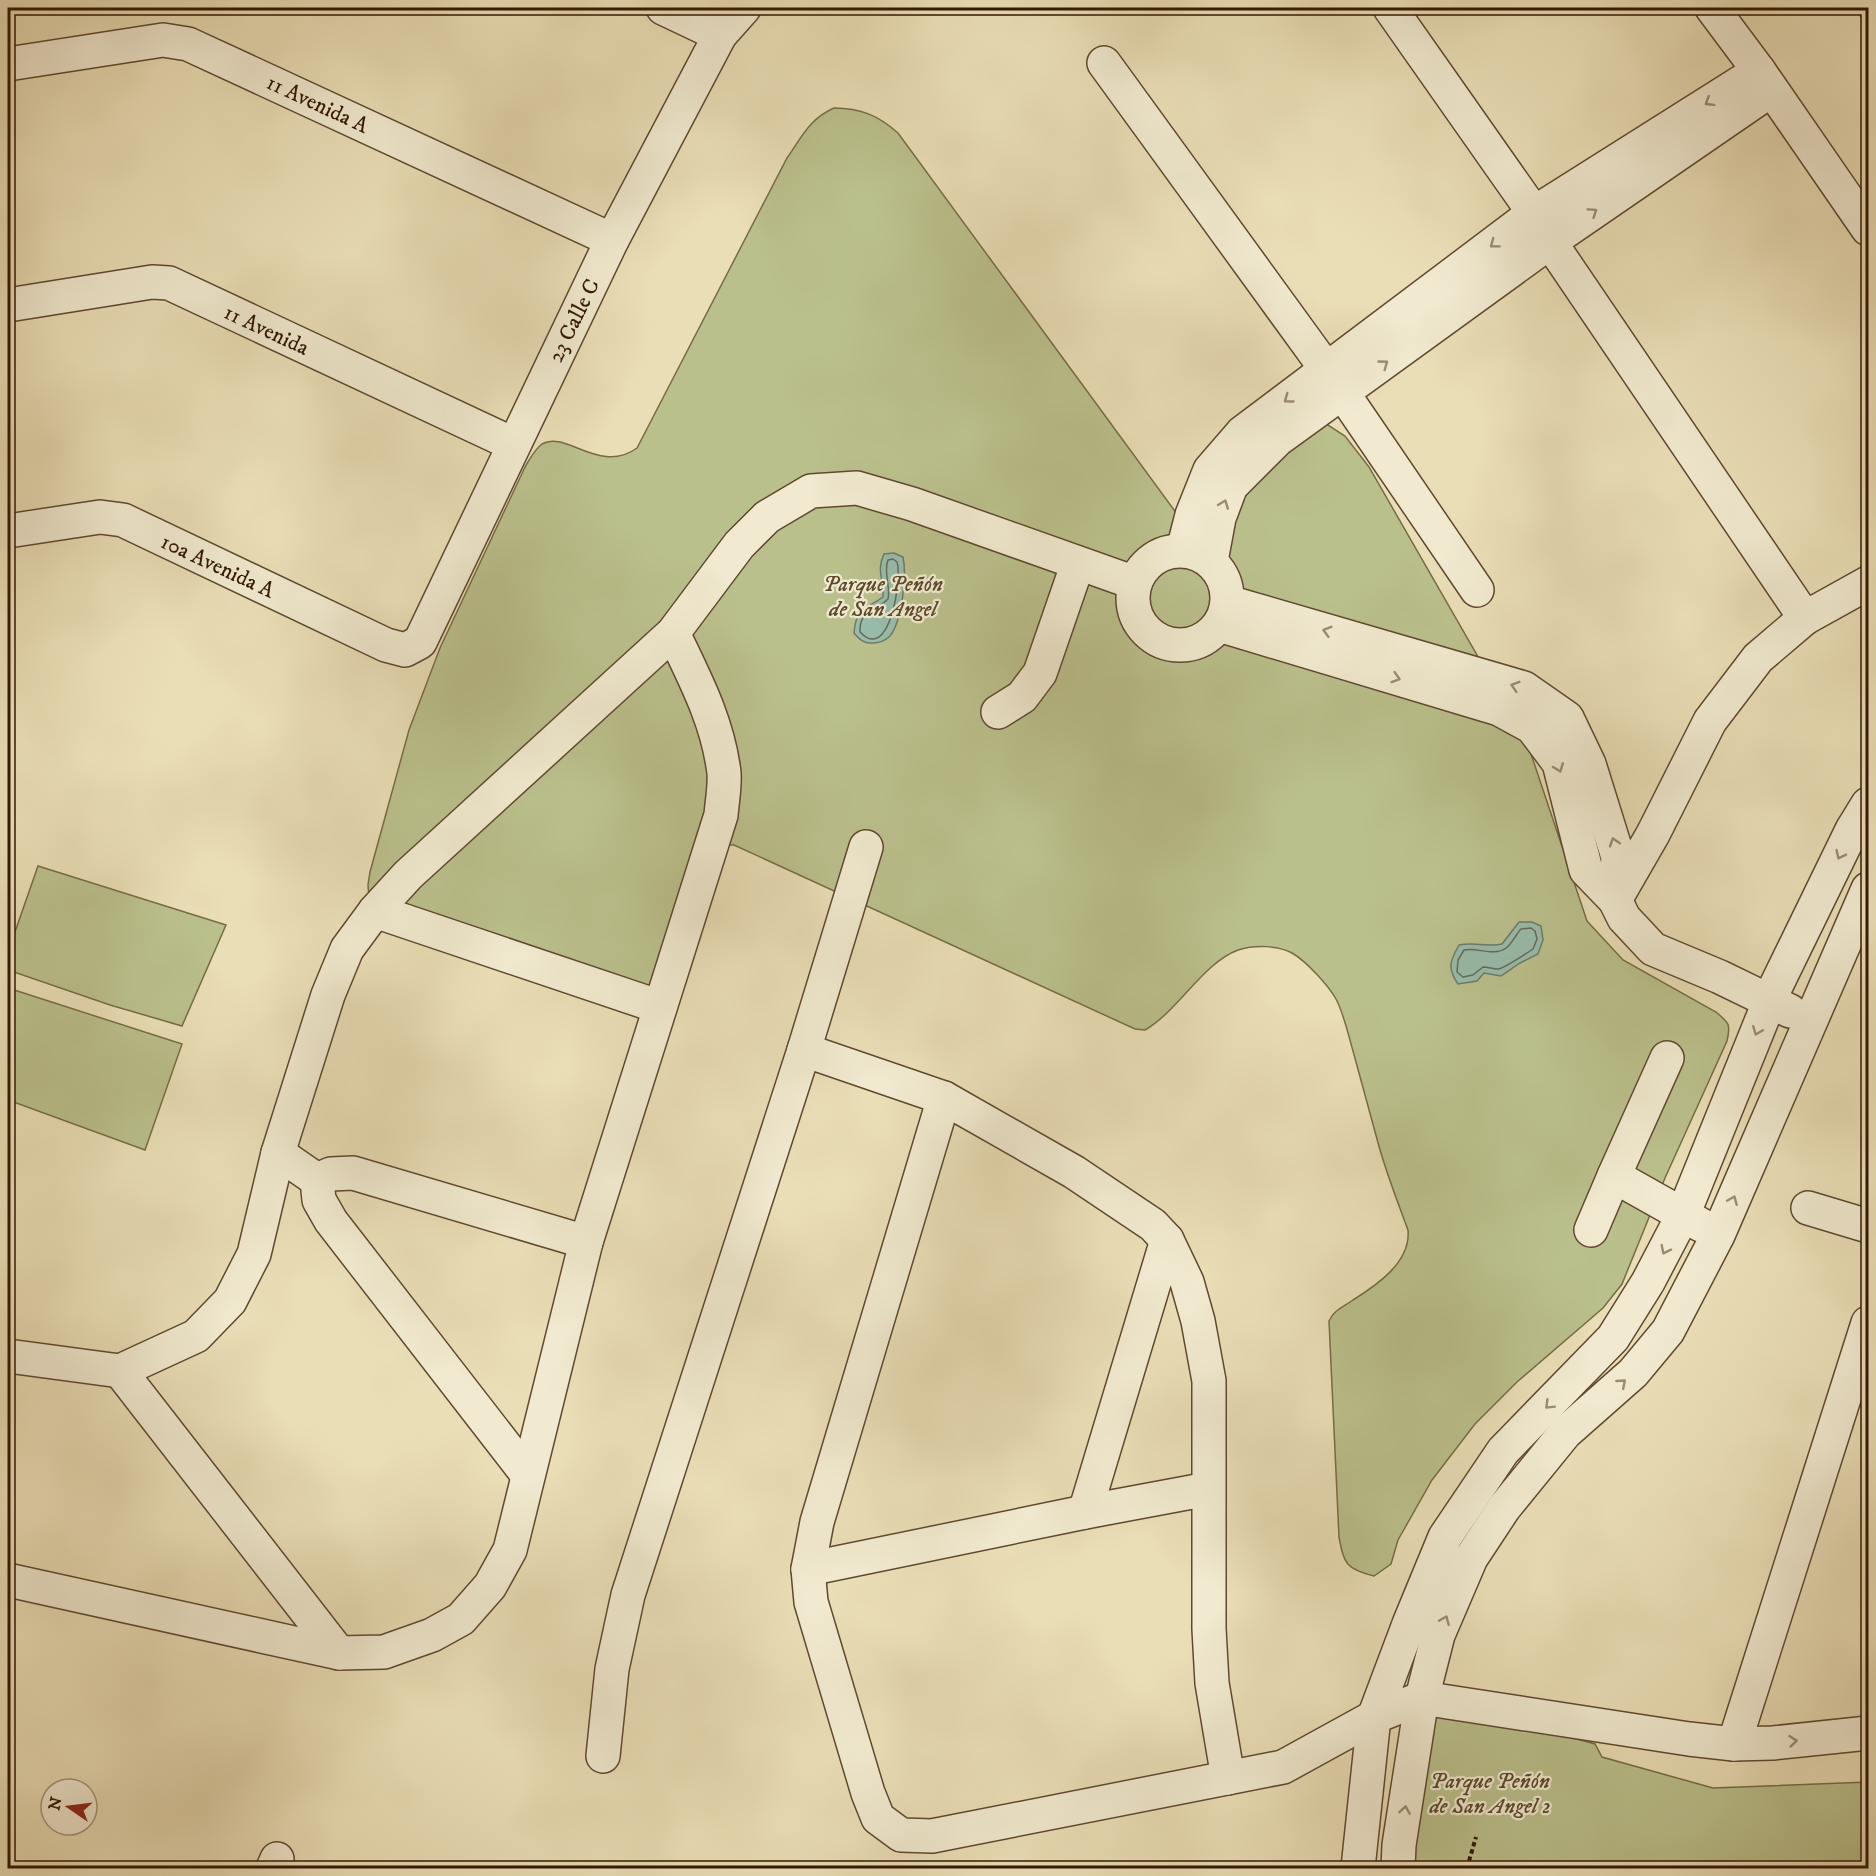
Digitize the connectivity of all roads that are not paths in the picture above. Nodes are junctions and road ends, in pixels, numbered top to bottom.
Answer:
1 (663, 8) edge
2 (744, 8) edge
3 (1390, 8) edge
4 (1712, 8) edge
5 (720, 35) junction
6 (1104, 63) dead end
7 (8, 64) edge
8 (1765, 80) junction
9 (1534, 213) junction
10 (1869, 230) edge
11 (612, 240) junction
12 (1550, 242) junction
13 (8, 305) edge
14 (1335, 382) junction
15 (513, 444) junction
16 (8, 531) edge
17 (1197, 556) junction
18 (1078, 562) junction
19 (1135, 583) junction
20 (1869, 583) edge
21 (1477, 590) dead end
22 (1223, 614) junction
23 (1805, 618) junction
24 (674, 633) junction
25 (420, 642) joint
26 (998, 712) dead end
27 (1869, 804) edge
28 (866, 847) dead end
29 (1869, 889) edge
30 (1615, 900) junction
31 (375, 911) junction
32 (1770, 1000) junction
33 (660, 1007) junction
34 (1810, 1021) junction
35 (804, 1050) junction
36 (1667, 1058) dead end
37 (944, 1098) junction
38 (278, 1153) junction
39 (1614, 1176) junction
40 (316, 1180) junction
41 (1808, 1208) dead end
42 (1683, 1215) junction
43 (1869, 1226) edge
44 (1591, 1230) dead end
45 (1718, 1235) junction
46 (1167, 1240) junction
47 (586, 1242) junction
48 (1869, 1323) edge
49 (8, 1356) edge
50 (120, 1371) junction
51 (527, 1474) junction
52 (1208, 1489) junction
53 (1085, 1512) junction
54 (808, 1569) junction
55 (8, 1580) edge
56 (339, 1653) junction
57 (1422, 1698) junction
58 (1374, 1717) junction
59 (1869, 1733) edge
60 (1734, 1744) junction
61 (603, 1755) dead end
62 (1228, 1778) junction
63 (1358, 1869) edge
64 (1398, 1869) edge

1 - 5 street
2 - 5 street, 23 Calle C
3 - 9 street
4 - 8 street
5 - 11 street, 23 Calle C
6 - 14 street
7 - 11 street, 11 Avenida A
8 -> 9 street
8 - 10 street
12 -> 8 street
9 - 12 street
9 -> 14 street
11 - 15 street, 23 Calle C
14 -> 12 street
12 - 23 street
13 - 15 street, 11 Avenida
14 - 17 street
14 - 21 street
15 - 25 street, 23 Calle C
16 - 25 street, 10a Avenida A
17 - 19 street
17 - 22 street
18 - 19 street
18 - 24 street
18 - 26 street
19 - 22 street
20 - 23 street
22 - 30 street
23 - 30 street
24 - 31 street
24 - 33 street
27 -> 32 street
28 - 35 street
29 - 34 street
30 - 32 street
31 - 33 street
31 - 38 street
32 - 34 street
32 -> 42 street
33 - 47 street
45 -> 34 street
35 - 37 street
35 - 61 street
36 - 39 street
37 - 46 street
37 - 54 street
38 - 40 street
38 - 50 street
39 - 42 street
39 - 44 street
40 - 47 street
40 - 51 street
41 - 43 street
42 - 45 street
42 -> 58 street
57 -> 45 street
46 - 52 street
46 - 53 street
47 - 51 street
48 - 60 street
49 - 50 street
50 - 56 street
51 - 56 street
52 - 53 street
52 - 62 street
53 - 54 street
54 - 62 street
55 - 56 street
57 - 58 street
57 - 60 street
64 -> 57 street
58 - 62 street
58 - 63 street
60 -> 59 street

